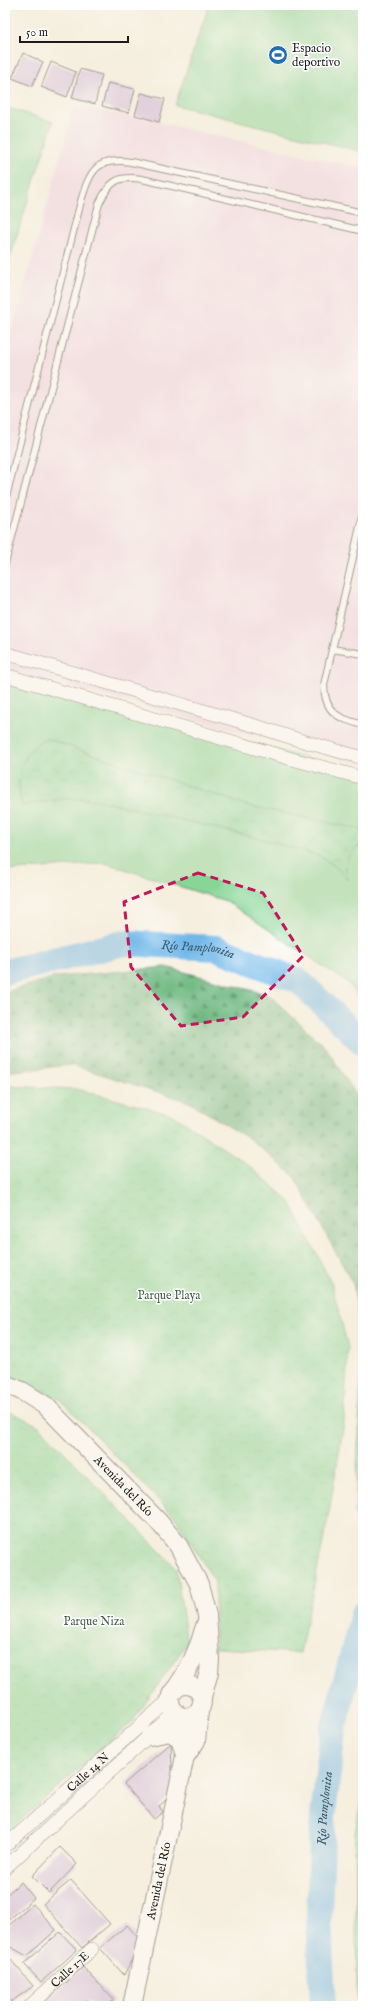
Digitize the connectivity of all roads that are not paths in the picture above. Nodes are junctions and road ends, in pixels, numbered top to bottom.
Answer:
1 (363, 213) edge
2 (363, 231) edge
3 (5, 501) edge
4 (363, 513) edge
5 (5, 564) edge
6 (332, 649) junction
7 (5, 653) edge
8 (363, 654) edge
9 (5, 675) edge
10 (363, 725) edge
11 (259, 727) junction
12 (299, 740) junction
13 (250, 746) junction
14 (363, 758) edge
15 (292, 759) junction
16 (363, 778) edge
17 (5, 1384) edge
18 (207, 1615) junction
19 (173, 1700) junction
20 (200, 1704) junction
21 (150, 1736) junction
22 (185, 1756) junction
23 (5, 1846) edge
24 (5, 1868) edge
25 (92, 1949) dead end
26 (30, 2006) edge
27 (132, 2006) edge

1 - 3 lane
2 - 5 lane
4 - 6 lane
6 - 8 lane
6 - 10 lane
7 - 11 street
9 - 13 street
11 - 12 street
11 - 13 street
12 - 14 street
12 - 15 street
13 - 15 street
15 - 16 street
17 - 18 main road, Avenida del Río
18 - 19 main road
18 - 20 main road, Avenida del Río
19 - 20 main road
19 - 20 main road
19 - 21 street, Calle 14 N
19 - 22 main road
19 - 23 street, Calle 14 N
20 - 22 main road, Avenida del Río
21 - 22 main road
21 - 24 street, Calle 14 N
22 - 27 main road, Avenida del Río
25 - 26 street, Calle 17E

